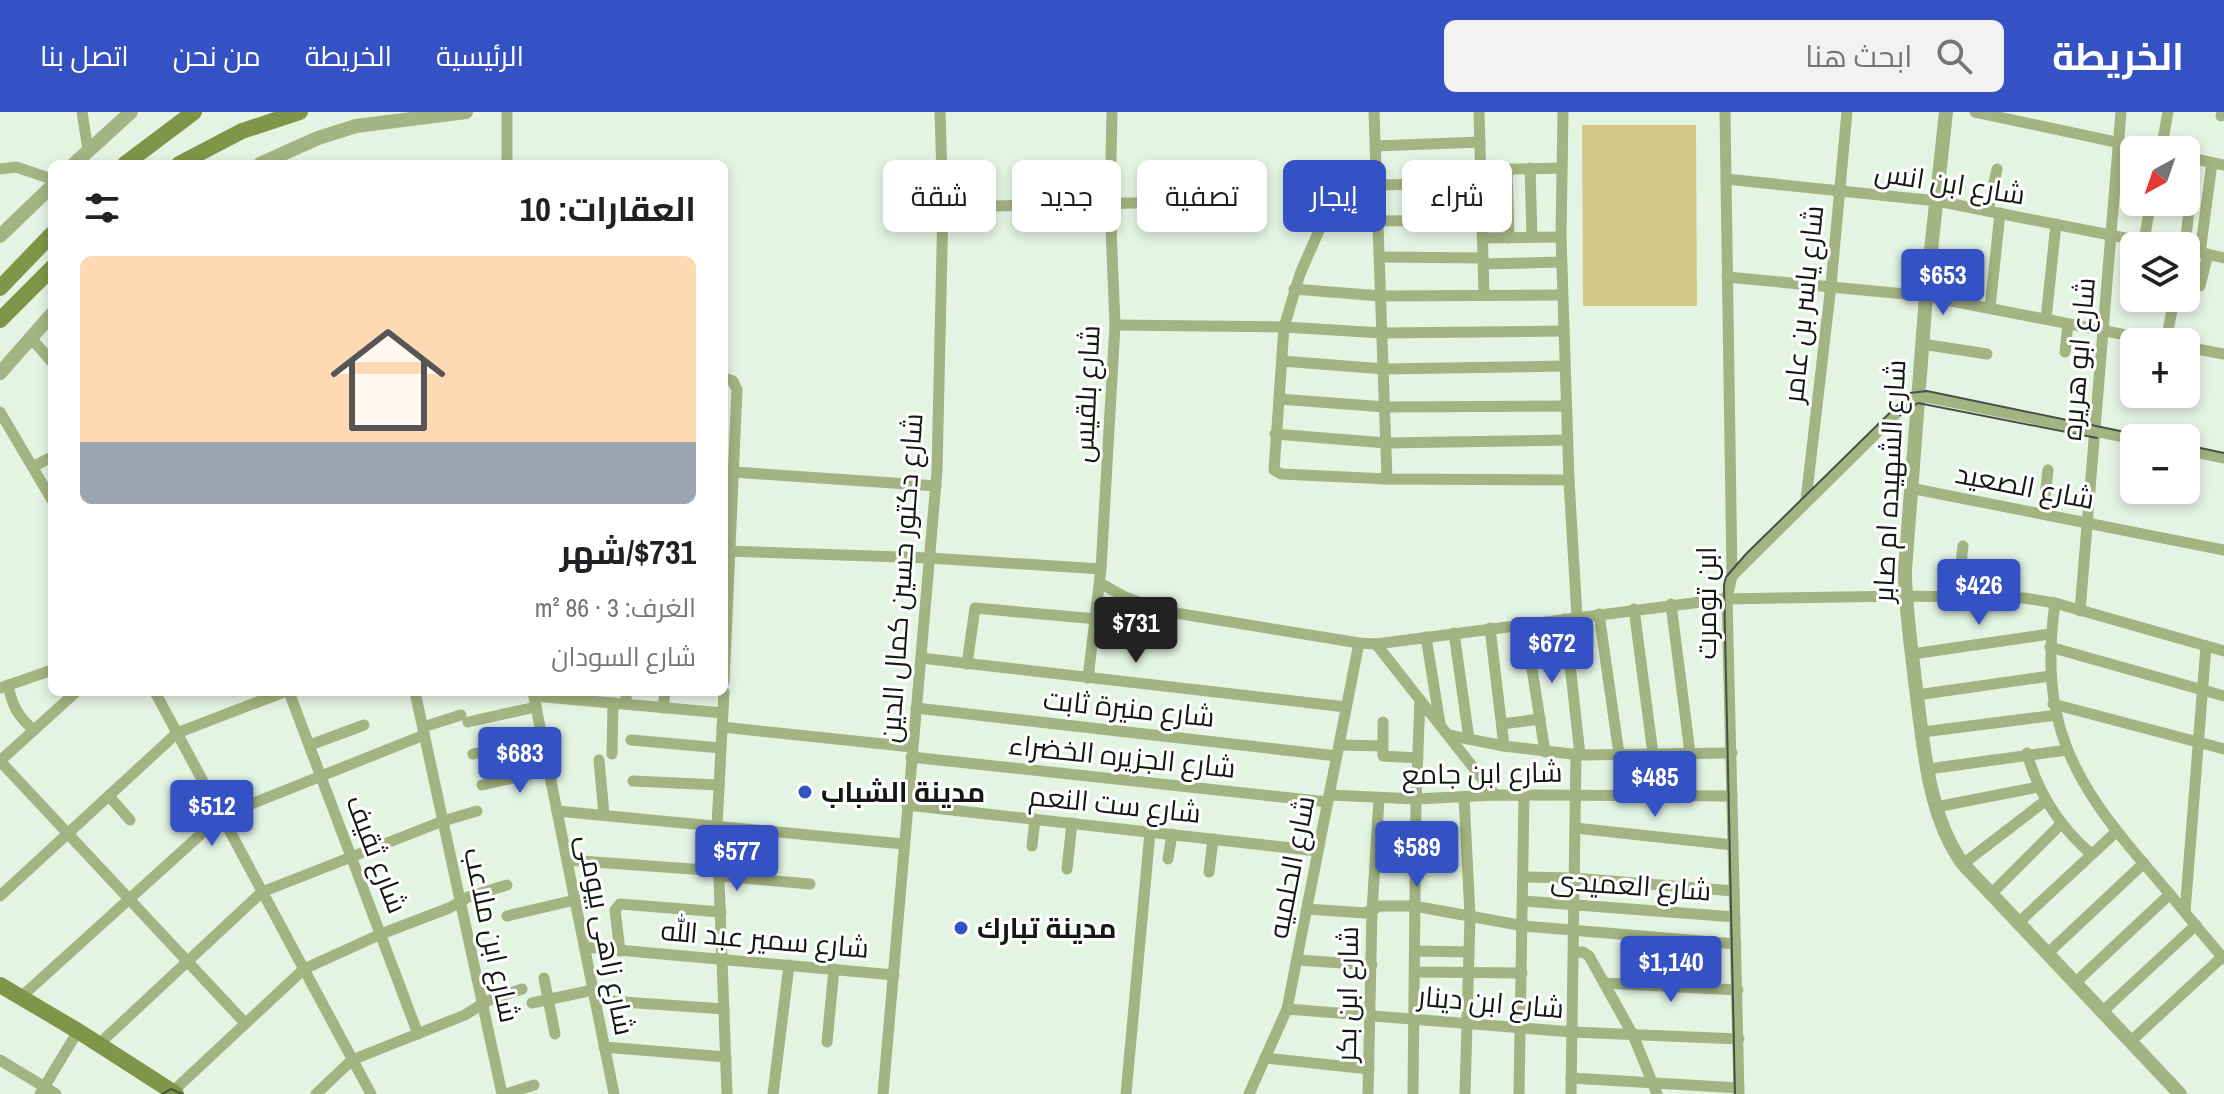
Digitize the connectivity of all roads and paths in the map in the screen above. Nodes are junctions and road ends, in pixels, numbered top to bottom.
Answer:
1 (82, 112) edge
2 (194, 112) edge
3 (300, 112) edge
4 (466, 112) edge
5 (507, 112) edge
6 (940, 112) edge
7 (1112, 112) edge
8 (1374, 112) edge
9 (1479, 112) edge
10 (1563, 112) edge
11 (1725, 112) edge
12 (1847, 112) edge
13 (1946, 112) edge
14 (1975, 112) edge
15 (2121, 112) edge
16 (2168, 112) edge
17 (1991, 113) edge
18 (124, 115) edge
19 (2120, 136) edge
20 (2164, 136) edge
21 (1480, 142) junction
22 (2120, 143) joint
23 (1376, 146) junction
24 (88, 150) junction
25 (78, 160) edge
26 (130, 160) edge
27 (187, 160) edge
28 (269, 160) edge
29 (507, 160) edge
30 (942, 160) edge
31 (1111, 160) edge
32 (1376, 160) edge
33 (1480, 160) edge
34 (2218, 164) edge
35 (1530, 168) junction
36 (1561, 168) junction
37 (0, 169) edge
38 (1512, 169) edge
39 (1997, 169) dead end
40 (48, 178) edge
41 (1726, 179) junction
42 (48, 190) edge
43 (1839, 192) junction
44 (1937, 201) junction
45 (1994, 212) junction
46 (2056, 224) junction
47 (942, 232) edge
48 (1111, 232) edge
49 (1319, 232) edge
50 (1379, 232) edge
51 (1483, 232) edge
52 (1509, 232) edge
53 (2112, 235) junction
54 (0, 236) edge
55 (1532, 237) junction
56 (1561, 237) junction
57 (2120, 237) edge
58 (48, 238) edge
59 (1483, 238) junction
60 (1509, 238) junction
61 (2200, 253) edge
62 (2204, 254) junction
63 (1380, 257) junction
64 (30, 258) junction
65 (2224, 258) edge
66 (1484, 261) junction
67 (1561, 262) junction
68 (0, 267) edge
69 (48, 272) edge
70 (1727, 277) junction
71 (1831, 285) junction
72 (2200, 286) dead end
73 (0, 288) edge
74 (1294, 289) junction
75 (1484, 295) junction
76 (1562, 295) junction
77 (1381, 296) junction
78 (1926, 296) junction
79 (1990, 308) junction
80 (48, 318) edge
81 (2046, 319) junction
82 (0, 320) edge
83 (2068, 324) junction
84 (1115, 325) junction
85 (1284, 327) junction
86 (1564, 331) junction
87 (2104, 331) junction
88 (1382, 333) junction
89 (2120, 334) edge
90 (30, 337) junction
91 (1922, 344) junction
92 (2200, 350) edge
93 (2065, 352) dead end
94 (1987, 354) dead end
95 (2224, 354) edge
96 (48, 357) edge
97 (1282, 361) junction
98 (1565, 366) junction
99 (1384, 369) junction
100 (0, 373) edge
101 (728, 379) edge
102 (1918, 396) junction
103 (1279, 399) junction
104 (1566, 406) junction
105 (1385, 407) junction
106 (0, 412) edge
107 (2096, 432) junction
108 (1275, 434) junction
109 (2120, 436) edge
110 (730, 439) edge
111 (1567, 440) junction
112 (1386, 443) junction
113 (2200, 453) edge
114 (2224, 458) edge
115 (48, 459) edge
116 (34, 466) junction
117 (2048, 470) dead end
118 (733, 472) junction
119 (1387, 479) junction
120 (1569, 480) junction
121 (936, 486) junction
122 (1910, 488) junction
123 (48, 492) edge
124 (728, 500) edge
125 (1806, 500) junction
126 (2043, 514) junction
127 (2087, 523) junction
128 (1963, 546) dead end
129 (2224, 550) edge
130 (728, 551) edge
131 (930, 558) junction
132 (1101, 569) junction
133 (1732, 576) junction
134 (1100, 583) junction
135 (1905, 596) junction
136 (1957, 597) junction
137 (1727, 598) junction
138 (2055, 603) junction
139 (1671, 604) junction
140 (1634, 609) junction
141 (2080, 611) junction
142 (1599, 614) junction
143 (1571, 618) junction
144 (1097, 619) junction
145 (1525, 624) junction
146 (1490, 628) junction
147 (1454, 633) junction
148 (2050, 634) junction
149 (1426, 637) junction
150 (1359, 643) junction
151 (1376, 644) junction
152 (2224, 645) edge
153 (2206, 646) junction
154 (2050, 647) junction
155 (2224, 651) edge
156 (1912, 654) junction
157 (921, 658) junction
158 (967, 664) junction
159 (48, 671) edge
160 (2050, 676) junction
161 (1088, 678) junction
162 (4, 687) edge
163 (2202, 690) junction
164 (1917, 695) junction
165 (72, 696) edge
166 (157, 696) edge
167 (275, 696) edge
168 (288, 696) edge
169 (416, 696) edge
170 (570, 696) edge
171 (664, 696) edge
172 (724, 696) edge
173 (2224, 696) edge
174 (535, 698) edge
175 (615, 699) edge
176 (1420, 700) junction
177 (1346, 707) junction
178 (663, 708) junction
179 (916, 708) junction
180 (2055, 710) junction
181 (723, 713) junction
182 (1540, 719) junction
183 (1383, 722) dead end
184 (1502, 724) junction
185 (364, 725) dead end
186 (722, 727) junction
187 (34, 730) junction
188 (1444, 730) junction
189 (424, 731) junction
190 (1923, 732) junction
191 (177, 733) junction
192 (543, 738) junction
193 (1469, 739) junction
194 (631, 740) dead end
195 (2200, 742) junction
196 (310, 745) junction
197 (1382, 746) junction
198 (1504, 746) junction
199 (721, 748) junction
200 (2224, 749) edge
201 (1338, 750) junction
202 (2067, 750) junction
203 (912, 752) junction
204 (1545, 752) junction
205 (1690, 753) junction
206 (1732, 753) junction
207 (2027, 753) junction
208 (473, 754) dead end
209 (612, 754) dead end
210 (1619, 754) junction
211 (1653, 754) junction
212 (1578, 755) junction
213 (1418, 758) junction
214 (599, 760) dead end
215 (0, 761) edge
216 (1928, 769) junction
217 (549, 770) junction
218 (322, 776) junction
219 (633, 781) dead end
220 (482, 785) dead end
221 (719, 785) junction
222 (2038, 787) junction
223 (1495, 795) junction
224 (1524, 795) junction
225 (1575, 795) junction
226 (109, 796) junction
227 (1732, 796) junction
228 (1464, 797) junction
229 (1329, 799) junction
230 (1379, 799) junction
231 (1416, 799) junction
232 (2045, 801) junction
233 (907, 805) junction
234 (1936, 807) junction
235 (477, 811) dead end
236 (557, 811) junction
237 (604, 815) junction
238 (221, 816) junction
239 (1035, 819) junction
240 (130, 820) dead end
241 (443, 821) junction
242 (1072, 823) junction
243 (2061, 824) junction
244 (717, 826) junction
245 (1575, 828) junction
246 (1150, 832) junction
247 (2116, 832) junction
248 (68, 834) junction
249 (1172, 834) junction
250 (1213, 839) junction
251 (903, 844) junction
252 (1733, 845) junction
253 (1032, 846) dead end
254 (1318, 851) junction
255 (2091, 854) junction
256 (352, 856) junction
257 (1168, 859) dead end
258 (567, 860) junction
259 (2144, 863) junction
260 (1963, 864) junction
261 (1067, 869) dead end
262 (1209, 872) dead end
263 (719, 874) junction
264 (1524, 877) junction
265 (1574, 878) junction
266 (810, 884) dead end
267 (507, 885) dead end
268 (1734, 891) junction
269 (2, 892) edge
270 (262, 892) junction
271 (1991, 894) junction
272 (2170, 894) junction
273 (129, 899) junction
274 (575, 900) junction
275 (1524, 901) junction
276 (460, 902) junction
277 (1574, 904) junction
278 (1414, 906) junction
279 (1307, 909) junction
280 (1372, 911) junction
281 (721, 912) junction
282 (2185, 912) junction
283 (507, 916) dead end
284 (1470, 916) junction
285 (1735, 917) junction
286 (2018, 923) junction
287 (2196, 925) junction
288 (1524, 926) junction
289 (1574, 930) junction
290 (381, 934) junction
291 (1736, 944) junction
292 (585, 947) junction
293 (620, 951) junction
294 (1415, 951) junction
295 (1469, 952) junction
296 (1574, 953) junction
297 (2047, 954) junction
298 (2223, 958) edge
299 (722, 960) junction
300 (1297, 960) junction
301 (187, 961) junction
302 (789, 965) junction
303 (1372, 965) junction
304 (304, 969) junction
305 (834, 969) junction
306 (1415, 972) junction
307 (1469, 973) junction
308 (1522, 973) junction
309 (894, 975) junction
310 (544, 978) dead end
311 (1604, 983) junction
312 (2075, 983) junction
313 (0, 985) edge
314 (522, 989) dead end
315 (1738, 990) junction
316 (594, 995) junction
317 (21, 997) junction
318 (547, 1000) junction
319 (532, 1003) dead end
320 (482, 1004) junction
321 (724, 1009) junction
322 (1287, 1009) junction
323 (2102, 1012) junction
324 (1371, 1016) junction
325 (1415, 1020) junction
326 (245, 1023) junction
327 (1467, 1024) junction
328 (1521, 1028) junction
329 (78, 1031) junction
330 (1572, 1032) junction
331 (418, 1034) junction
332 (555, 1034) dead end
333 (1633, 1035) junction
334 (1739, 1039) junction
335 (827, 1042) dead end
336 (2130, 1042) junction
337 (99, 1044) junction
338 (604, 1047) junction
339 (726, 1057) junction
340 (1265, 1058) junction
341 (0, 1060) edge
342 (352, 1060) junction
343 (1369, 1069) junction
344 (1571, 1078) junction
345 (534, 1085) dead end
346 (1655, 1089) edge
347 (42, 1090) edge
348 (1739, 1091) edge
349 (173, 1093) edge
350 (56, 1094) edge
351 (316, 1094) edge
352 (371, 1094) edge
353 (504, 1094) edge
354 (614, 1094) edge
355 (727, 1094) edge
356 (773, 1094) edge
357 (883, 1094) edge
358 (1126, 1094) edge
359 (1249, 1094) edge
360 (1368, 1094) edge
361 (1413, 1094) edge
362 (1465, 1094) edge
363 (1519, 1094) edge
364 (1571, 1094) edge
365 (2180, 1094) edge

1 - 24 street
2 - 26 main road
3 - 27 main road
4 - 28 street
5 - 29 street
6 - 30 street, شارع دكتور حسين كمال الدين
7 - 31 street, شارع بلقيس
8 - 23 street
9 - 21 street
10 - 36 street
11 - 41 street, ابن تومرت
12 - 43 street, شارع ياسر بن عامر
13 - 44 street, شارع الشهيده ام صابر
14 - 17 street
15 - 19 street, شارع ابو هريره
16 - 20 street
17 - 22 street
18 - 24 street
21 - 23 street
21 - 33 street
22 - 53 street, شارع ابو هريره
23 - 32 street
24 - 25 street
34 - 62 street
35 - 36 street
35 - 38 street
35 - 55 street
36 - 56 street
37 - 40 street
39 - 45 street
41 - 43 street, شارع ابن انس
41 - 70 street, ابن تومرت
42 - 54 street
43 - 44 street, شارع ابن انس
43 - 71 street, شارع ياسر بن عامر
44 - 45 street, شارع ابن انس
44 - 78 street, شارع الشهيده ام صابر
45 - 46 street, شارع ابن انس
45 - 79 street
46 - 53 street, شارع ابن انس
46 - 81 street
47 - 121 street, شارع دكتور حسين كمال الدين
48 - 84 street, شارع بلقيس
49 - 74 street
50 - 63 street
51 - 59 street
52 - 60 street
53 - 57 street, شارع ابن انس
53 - 87 street, شارع ابو هريره
55 - 56 street
55 - 60 street
56 - 67 street
58 - 64 main road
59 - 60 street
59 - 66 street
61 - 62 street
62 - 65 street
62 - 72 street
63 - 66 street
63 - 77 street
64 - 68 main road
64 - 73 main road
66 - 67 street
66 - 75 street
67 - 76 street
69 - 82 main road
70 - 71 street
70 - 133 street, ابن تومرت
71 - 78 street
71 - 125 street, شارع ياسر بن عامر
74 - 77 street
74 - 85 street
75 - 76 street
75 - 77 street
76 - 86 street
77 - 88 street
78 - 79 street
78 - 91 street, شارع الشهيده ام صابر
79 - 81 street
80 - 90 street
81 - 83 street
83 - 87 street
83 - 93 street
84 - 85 street
84 - 132 street, شارع بلقيس
85 - 88 street
85 - 97 street
86 - 88 street
86 - 98 street
87 - 89 street
87 - 107 street, شارع ابو هريره
88 - 99 street
90 - 96 street
90 - 100 street
91 - 94 street
91 - 102 street, شارع الشهيده ام صابر
92 - 95 street
97 - 99 street
97 - 103 street
98 - 99 street
98 - 104 street
99 - 105 street
101 - 110 street
102 - 107 street
102 - 122 street, شارع الشهيده ام صابر
102 - 125 street
103 - 105 street
103 - 108 street
104 - 105 street
104 - 111 street
105 - 112 street
106 - 116 street
107 - 109 street
107 - 127 street, شارع ابو هريره
108 - 112 street
108 - 119 street
110 - 118 street
111 - 112 street
111 - 120 street
112 - 119 street
113 - 114 street
115 - 116 street
116 - 123 street
117 - 126 street
118 - 121 street
118 - 124 street
119 - 120 street
120 - 143 street
121 - 131 street, شارع دكتور حسين كمال الدين
122 - 126 street, شارع الصعيد
122 - 135 street, شارع الشهيده ام صابر
125 - 133 street
126 - 127 street, شارع الصعيد
127 - 129 street, شارع الصعيد
127 - 141 street, شارع ابو هريره
128 - 136 street
130 - 131 street
131 - 132 street
131 - 157 street, شارع دكتور حسين كمال الدين
132 - 134 street, شارع بلقيس
133 - 137 street, ابن تومرت
134 - 144 street, شارع بلقيس
134 - 150 street
135 - 136 street
135 - 137 street
135 - 156 street, شارع الشهيده ام صابر
136 - 138 street
137 - 139 street
137 - 206 street, ابن تومرت
138 - 141 street
138 - 148 street
139 - 140 street
139 - 205 street
140 - 142 street
140 - 211 street
141 - 153 street
142 - 143 street
142 - 210 street
143 - 145 street
143 - 212 street
144 - 158 street
144 - 161 street, شارع بلقيس
145 - 146 street
145 - 182 street
146 - 147 street
146 - 184 street
147 - 149 street
147 - 193 street
148 - 154 street
148 - 156 street
149 - 151 street
149 - 188 street
150 - 151 street
150 - 177 street, شارع الحلميه
151 - 176 street
152 - 155 street
153 - 155 street
153 - 163 street
154 - 160 street
154 - 163 street
156 - 164 street, شارع الشهيده ام صابر
157 - 158 street
157 - 179 street, شارع دكتور حسين كمال الدين
158 - 161 street
159 - 162 street
160 - 164 street
160 - 180 street
161 - 177 street
162 - 187 street
163 - 173 street
163 - 195 street
164 - 190 street, شارع الشهيده ام صابر
165 - 187 street
166 - 191 street
167 - 191 street
168 - 196 street, شارع ثقيف
169 - 189 street, شارع ابن ملاعب
170 - 174 street
170 - 175 street
171 - 178 street
172 - 181 street
174 - 189 street
174 - 192 street, شارع زاهى بيومى
175 - 178 street
175 - 209 street
176 - 188 street
176 - 213 street
177 - 201 street, شارع الحلميه
178 - 181 street
179 - 201 street, شارع منيرة ثابت
179 - 203 street, شارع دكتور حسين كمال الدين
180 - 190 street
180 - 195 street
180 - 202 street
181 - 186 street
182 - 184 street
182 - 204 street
183 - 197 street
184 - 198 street
185 - 196 street
186 - 199 street
186 - 203 street, شارع الجزيره الخضراء
187 - 215 street
188 - 193 street
188 - 223 street
189 - 218 street
189 - 241 street, شارع ابن ملاعب
190 - 216 street, شارع الشهيده ام صابر
191 - 226 street
191 - 238 street
192 - 208 street
192 - 217 street, شارع زاهى بيومى
193 - 198 street
194 - 199 street
195 - 200 street
195 - 282 street
196 - 218 street, شارع ثقيف
197 - 201 street, شارع منيرة ثابت
197 - 213 street, شارع منيرة ثابت
198 - 204 street
199 - 221 street
201 - 229 street, شارع الحلميه
202 - 207 street
202 - 247 street
203 - 229 street, شارع الجزيره الخضراء
203 - 233 street, شارع دكتور حسين كمال الدين
204 - 212 street
205 - 206 street
205 - 211 street
206 - 227 street, ابن تومرت
207 - 216 street
207 - 222 street
210 - 211 street
210 - 212 street
212 - 225 street
213 - 231 street
214 - 237 street
215 - 248 street
216 - 234 street, شارع الشهيده ام صابر
217 - 220 street
217 - 236 street, شارع زاهى بيومى
218 - 238 street
218 - 256 street, شارع ثقيف
219 - 221 street
221 - 244 street
222 - 232 street
222 - 234 street
223 - 224 street, شارع ابن جامع
223 - 228 street, شارع ابن جامع
224 - 225 street, شارع ابن جامع
224 - 264 street
225 - 227 street, شارع ابن جامع
225 - 245 street
226 - 240 street
226 - 248 street
227 - 252 street, ابن تومرت
228 - 231 street, شارع ابن جامع
228 - 284 street
229 - 230 street, شارع ابن جامع
229 - 254 street, شارع الحلميه
230 - 231 street, شارع ابن جامع
230 - 280 street, شارع ابن بكر
231 - 278 street
232 - 243 street
232 - 260 street
233 - 239 street, شارع ست النعم
233 - 251 street, شارع دكتور حسين كمال الدين
234 - 260 street, شارع الشهيده ام صابر
235 - 241 street
236 - 237 street
236 - 258 street, شارع زاهى بيومى
237 - 244 street
238 - 270 street
238 - 273 street
239 - 242 street, شارع ست النعم
239 - 253 street
241 - 256 street
241 - 276 street, شارع ابن ملاعب
242 - 246 street, شارع ست النعم
242 - 261 street
243 - 255 street
243 - 271 street
244 - 251 street
244 - 263 street
245 - 252 street
245 - 265 street
246 - 249 street, شارع ست النعم
246 - 358 street
247 - 255 street
247 - 259 street
248 - 269 street
248 - 273 street
249 - 250 street, شارع ست النعم
249 - 257 street
250 - 254 street, شارع ست النعم
250 - 262 street
251 - 309 street, شارع دكتور حسين كمال الدين
252 - 268 street, ابن تومرت
254 - 279 street, شارع الحلميه
255 - 286 street
256 - 270 street
256 - 290 street, شارع ثقيف
258 - 263 street
258 - 274 street, شارع زاهى بيومى
259 - 272 street
259 - 297 street
260 - 271 street, شارع الشهيده ام صابر
263 - 266 street
263 - 281 street
264 - 265 street
264 - 275 street
265 - 268 street
265 - 277 street
267 - 276 street
268 - 285 street, ابن تومرت
270 - 301 street
270 - 304 street
271 - 286 street, شارع الشهيده ام صابر
272 - 282 street
272 - 312 street
273 - 301 street
273 - 317 street
274 - 283 street
274 - 292 street, شارع زاهى بيومى
275 - 277 street, شارع العميدى
275 - 288 street
276 - 290 street
276 - 320 street, شارع ابن ملاعب
277 - 285 street, شارع العميدى
277 - 289 street
278 - 280 street
278 - 284 street
278 - 294 street
279 - 280 street
279 - 300 street, شارع الحلميه
280 - 303 street, شارع ابن بكر
281 - 293 street
281 - 299 street
282 - 287 street
284 - 288 street
284 - 295 street
285 - 291 street, ابن تومرت
286 - 297 street, شارع الشهيده ام صابر
287 - 298 street
287 - 323 street
288 - 289 street
288 - 308 street
289 - 291 street
289 - 296 street
290 - 304 street
290 - 331 street, شارع ثقيف
291 - 315 street, ابن تومرت
292 - 293 street, شارع سمير عبد الله
292 - 316 street, شارع زاهى بيومى
293 - 299 street, شارع سمير عبد الله
294 - 295 street
294 - 306 street
295 - 307 street
296 - 311 street
296 - 330 street
297 - 312 street, شارع الشهيده ام صابر
298 - 336 street
299 - 302 street, شارع سمير عبد الله
299 - 321 street
300 - 303 street
300 - 322 street, شارع الحلميه
301 - 326 street
301 - 337 street
302 - 305 street, شارع سمير عبد الله
302 - 356 street
303 - 324 street, شارع ابن بكر
304 - 326 street
304 - 342 street
305 - 309 street, شارع سمير عبد الله
305 - 335 street
306 - 307 street
306 - 325 street
307 - 308 street
307 - 327 street
308 - 328 street
309 - 357 street, شارع دكتور حسين كمال الدين
310 - 318 street
311 - 315 street
311 - 333 street
312 - 323 street, شارع الشهيده ام صابر
313 - 317 main road
314 - 320 street
315 - 334 street, ابن تومرت
316 - 318 street
316 - 321 street
316 - 338 street, شارع زاهى بيومى
317 - 329 main road
318 - 319 street
318 - 332 street
320 - 331 street
320 - 353 street, شارع ابن ملاعب
321 - 339 street
322 - 324 street, شارع ابن دينار
322 - 340 street, شارع الحلميه
323 - 336 street, شارع الشهيده ام صابر
324 - 325 street, شارع ابن دينار
324 - 343 street, شارع ابن بكر
325 - 327 street, شارع ابن دينار
325 - 361 street
326 - 349 street
327 - 328 street, شارع ابن دينار
327 - 362 street
328 - 330 street, شارع ابن دينار
328 - 363 street
329 - 337 main road
329 - 347 street
330 - 333 street, شارع ابن دينار
330 - 344 street
331 - 342 street
333 - 334 street, شارع ابن دينار
333 - 346 street
334 - 348 street, ابن تومرت
336 - 365 street, شارع الشهيده ام صابر
337 - 349 main road
338 - 339 street
338 - 354 street, شارع زاهى بيومى
339 - 355 street
340 - 343 street
340 - 359 street, شارع الحلميه
341 - 347 street
342 - 351 street
342 - 352 street
343 - 360 street, شارع ابن بكر
344 - 346 street
344 - 364 street
345 - 353 street
346 - 348 street
347 - 350 street

